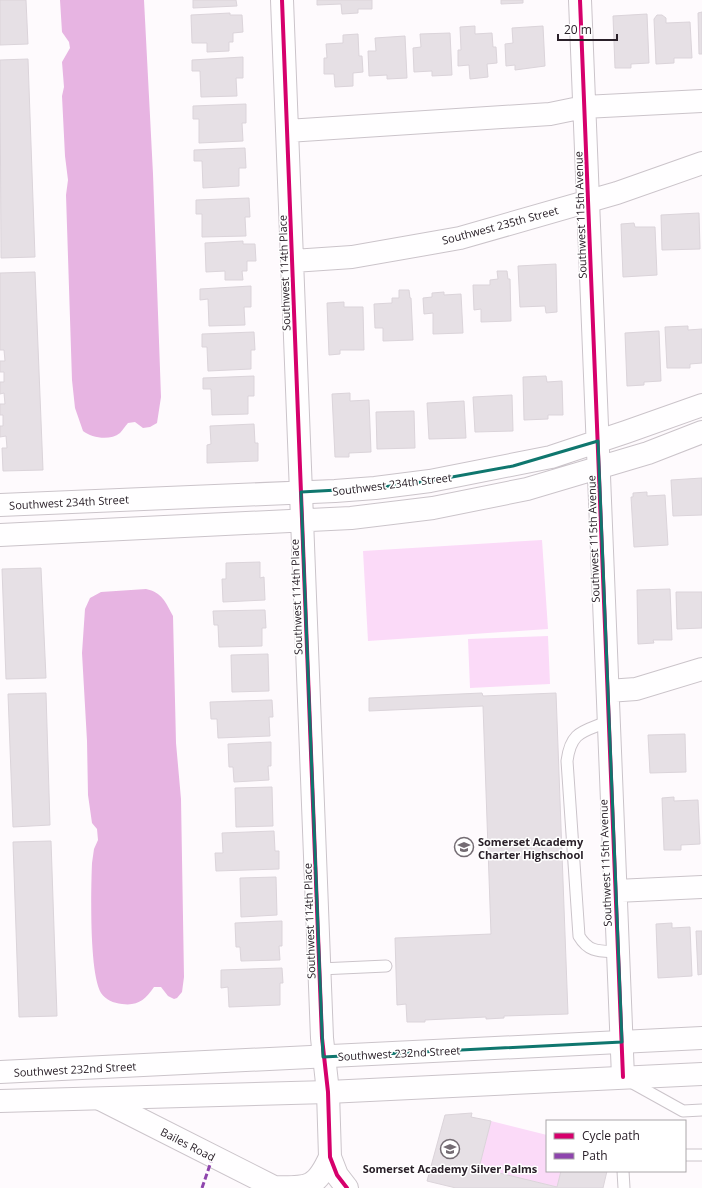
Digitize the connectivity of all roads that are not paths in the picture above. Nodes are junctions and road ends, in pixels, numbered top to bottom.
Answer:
1 (282, 0) edge
2 (580, 0) edge
3 (702, 101) edge
4 (584, 107) junction
5 (287, 131) junction
6 (702, 163) edge
7 (588, 201) junction
8 (293, 261) junction
9 (702, 405) edge
10 (702, 432) edge
11 (598, 441) junction
12 (599, 468) junction
13 (301, 492) junction
14 (0, 505) edge
15 (302, 520) junction
16 (0, 535) edge
17 (702, 670) edge
18 (608, 691) junction
19 (609, 721) junction
20 (702, 887) edge
21 (616, 891) junction
22 (618, 952) junction
23 (386, 966) dead end
24 (320, 969) junction
25 (702, 1038) edge
26 (622, 1042) junction
27 (323, 1057) junction
28 (0, 1072) edge
29 (702, 1074) edge
30 (624, 1077) junction
31 (328, 1092) junction
32 (100, 1099) junction
33 (0, 1101) edge
34 (702, 1110) edge
35 (686, 1155) edge
36 (702, 1155) edge
37 (330, 1157) junction
38 (623, 1172) edge
39 (275, 1187) edge
40 (347, 1188) edge
41 (624, 1188) edge

1 - 5 street, Southwest 114th Place
2 - 4 street, Southwest 115th Avenue
3 - 4 street
4 - 5 street
4 - 7 street, Southwest 115th Avenue
5 - 8 street, Southwest 114th Place
6 - 7 street, Southwest 235th Street
7 - 8 street, Southwest 235th Street
7 - 11 street, Southwest 115th Avenue
8 - 13 street, Southwest 114th Place
9 - 11 street, Southwest 234th Street
10 - 12 street
11 - 12 street, Southwest 115th Avenue
11 - 13 street, Southwest 234th Street
12 - 15 street
12 - 18 street, Southwest 115th Avenue
13 - 14 street, Southwest 234th Street
13 - 15 street, Southwest 114th Place
15 - 16 street
15 - 24 street, Southwest 114th Place
17 - 18 street
18 - 19 street, Southwest 115th Avenue
19 - 21 street, Southwest 115th Avenue
19 - 22 lane
20 - 21 street
21 - 22 street, Southwest 115th Avenue
22 - 26 street, Southwest 115th Avenue
23 - 24 lane
24 - 27 street, Southwest 114th Place
25 - 26 street, Southwest 232nd Street
26 - 27 street, Southwest 232nd Street
26 - 30 street, Southwest 115th Avenue
27 - 28 street, Southwest 232nd Street
27 - 31 street, Southwest 114th Place
29 - 30 street
30 - 31 street
30 - 34 lane
31 - 32 street
31 - 37 street, Southwest 114th Place
32 - 33 street
32 - 39 street, Bailes Road
35 - 36 lane
37 - 39 street
37 - 40 street, Southwest 114th Place
38 - 41 lane

